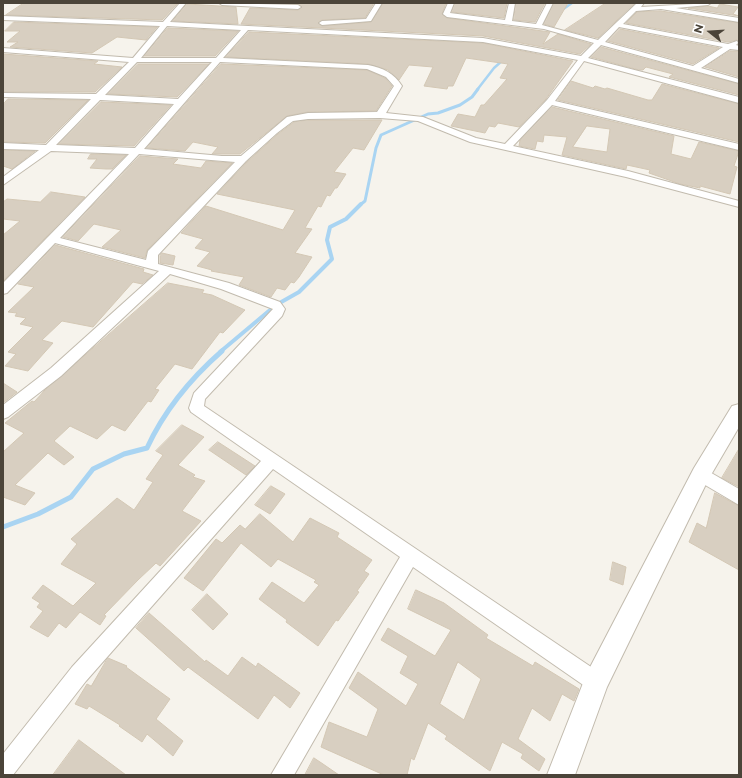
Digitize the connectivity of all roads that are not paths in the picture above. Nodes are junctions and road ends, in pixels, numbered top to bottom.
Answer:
1 (183, 3) edge
2 (222, 3) edge
3 (379, 3) edge
4 (451, 3) edge
5 (512, 3) edge
6 (550, 3) edge
7 (706, 3) edge
8 (638, 6) edge
9 (661, 6) junction
10 (297, 7) edge
11 (3, 18) edge
12 (739, 20) edge
13 (508, 22) junction
14 (165, 24) junction
15 (618, 25) junction
16 (538, 26) junction
17 (246, 28) junction
18 (285, 30) junction
19 (739, 39) edge
20 (598, 43) junction
21 (731, 46) junction
22 (739, 48) edge
23 (3, 50) edge
24 (582, 59) junction
25 (134, 60) junction
26 (216, 60) junction
27 (694, 69) junction
28 (739, 81) edge
29 (3, 95) edge
30 (98, 97) junction
31 (739, 100) edge
32 (180, 102) junction
33 (550, 102) junction
34 (380, 115) junction
35 (3, 146) edge
36 (739, 147) edge
37 (48, 148) junction
38 (506, 148) junction
39 (137, 151) junction
40 (244, 159) junction
41 (3, 182) edge
42 (739, 204) edge
43 (52, 239) junction
44 (152, 267) junction
45 (168, 270) junction
46 (3, 290) edge
47 (739, 411) edge
48 (3, 414) edge
49 (272, 460) junction
50 (701, 474) junction
51 (739, 498) edge
52 (411, 554) junction
53 (596, 682) junction
54 (3, 771) edge
55 (282, 775) edge
56 (561, 775) edge

1 - 14 street
2 - 10 street
3 - 18 street
4 - 13 street
5 - 13 street
6 - 16 street
7 - 9 street
8 - 9 street
8 - 15 street
9 - 12 street
11 - 14 street
13 - 16 street
14 - 17 street
14 - 25 street
15 - 20 street
15 - 21 street
16 - 20 street
17 - 18 street
17 - 26 street
18 - 24 street
19 - 21 street
20 - 24 street
20 - 27 street
21 - 22 street
21 - 27 street
23 - 25 street
24 - 31 street
24 - 33 street
25 - 26 street
25 - 30 street
26 - 32 street
26 - 34 street
27 - 28 street
29 - 30 street
30 - 32 street
30 - 37 street
32 - 39 street
33 - 36 street
33 - 38 street
34 - 38 street
34 - 40 street
35 - 37 street
37 - 39 street
37 - 41 street
38 - 42 street
39 - 40 street
39 - 43 street
40 - 44 street
43 - 44 street
43 - 46 street
44 - 45 street
45 - 48 street
45 - 49 street
47 - 50 street
49 - 52 street
49 - 54 street
50 - 51 street
50 - 53 street
52 - 53 street
52 - 55 street
53 - 56 street

